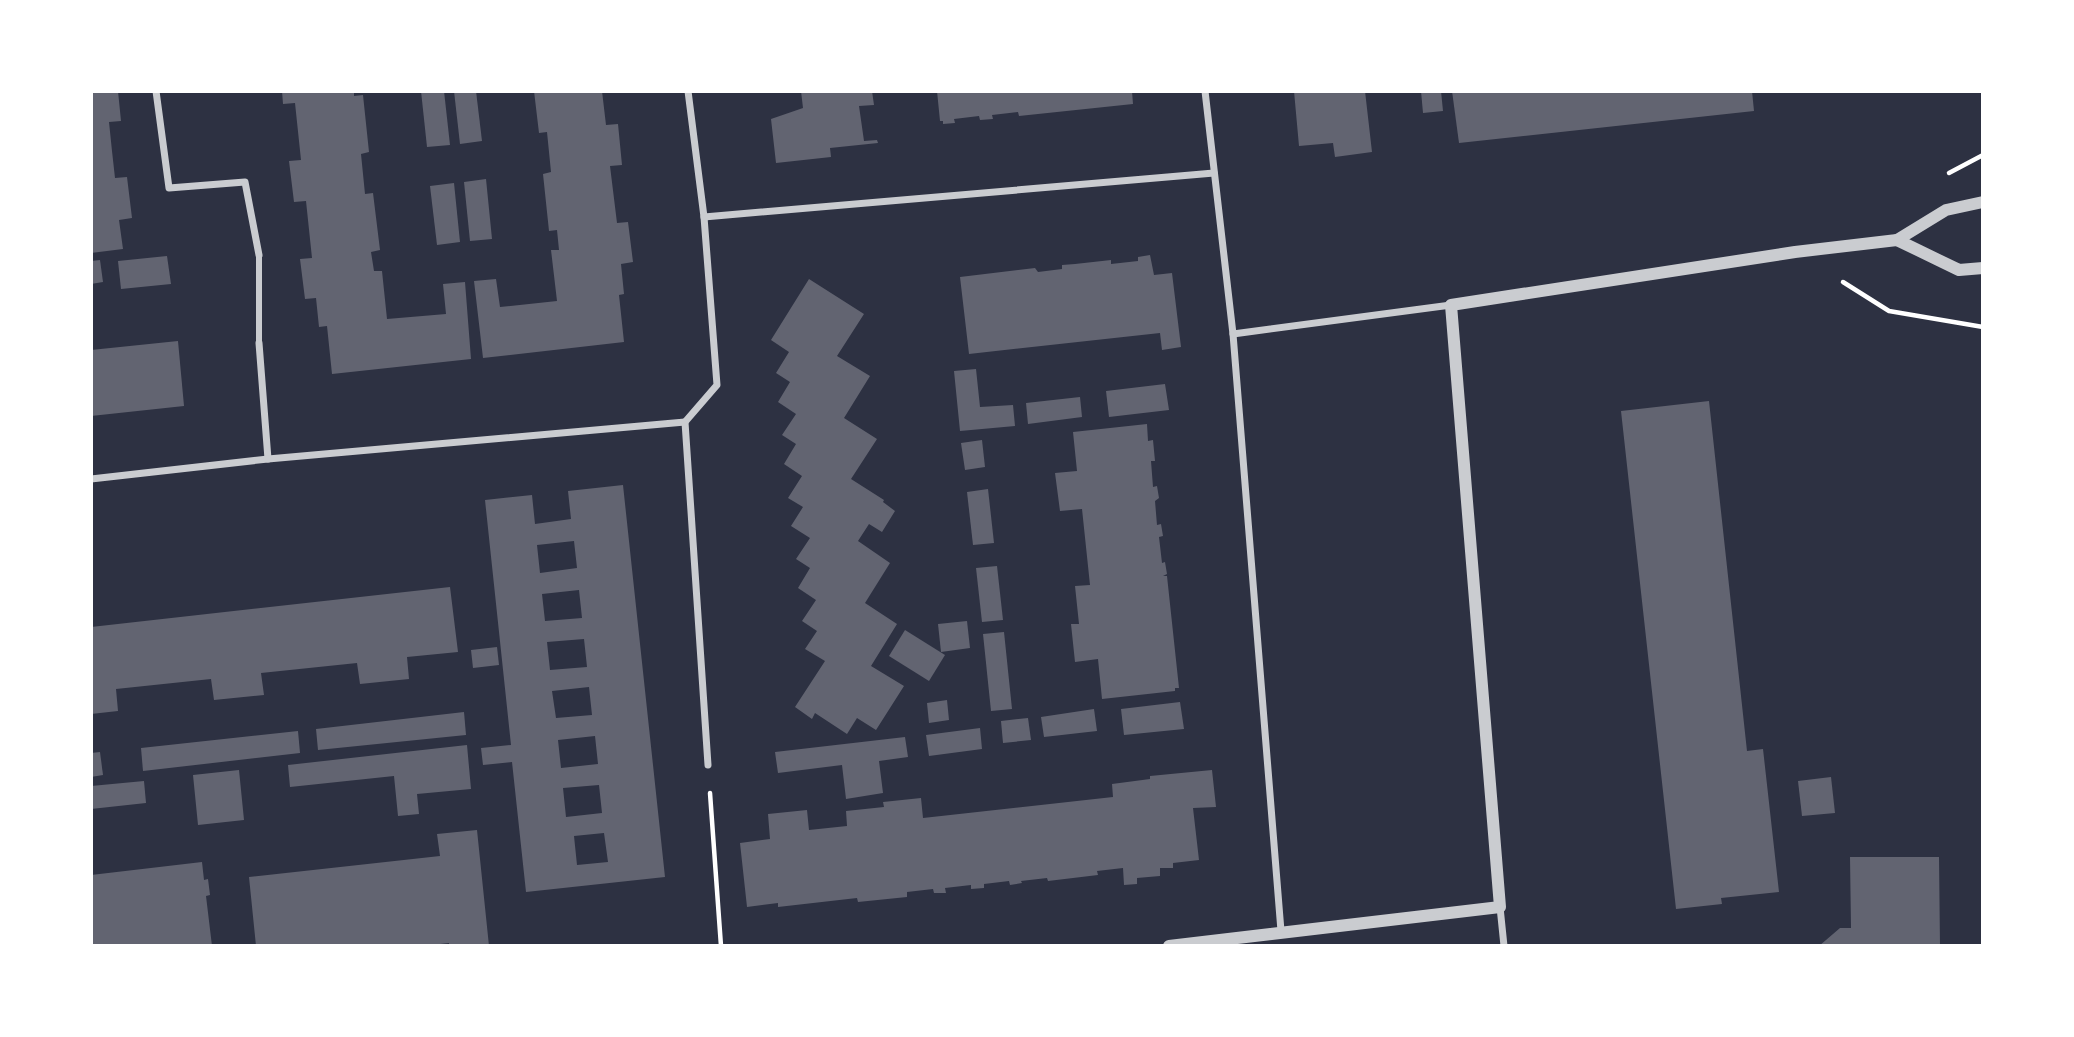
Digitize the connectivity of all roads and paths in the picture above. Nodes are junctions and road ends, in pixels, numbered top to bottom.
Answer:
1 (156, 91) edge
2 (688, 91) edge
3 (1205, 91) edge
4 (1214, 173) junction
5 (1983, 202) edge
6 (705, 217) junction
7 (1898, 240) junction
8 (1795, 251) junction
9 (259, 255) joint
10 (1983, 268) edge
11 (1451, 305) junction
12 (1983, 327) edge
13 (1233, 334) junction
14 (259, 343) joint
15 (685, 422) junction
16 (268, 459) junction
17 (91, 479) edge
18 (708, 765) joint
19 (1500, 907) junction
20 (1281, 931) junction
21 (721, 946) edge
22 (1169, 946) edge
23 (1504, 946) edge

1 - 9 street
2 - 6 street
3 - 4 street
4 - 6 street
4 - 13 street
5 - 7 street
6 - 15 street
7 - 8 street
7 - 10 street
8 - 11 street
8 - 12 path
9 - 14 street
11 - 13 street
11 - 19 street
13 - 20 street
14 - 16 street
15 - 16 street
15 - 18 street
16 - 17 street
18 - 21 path
19 - 20 street
19 - 23 street
20 - 22 street

